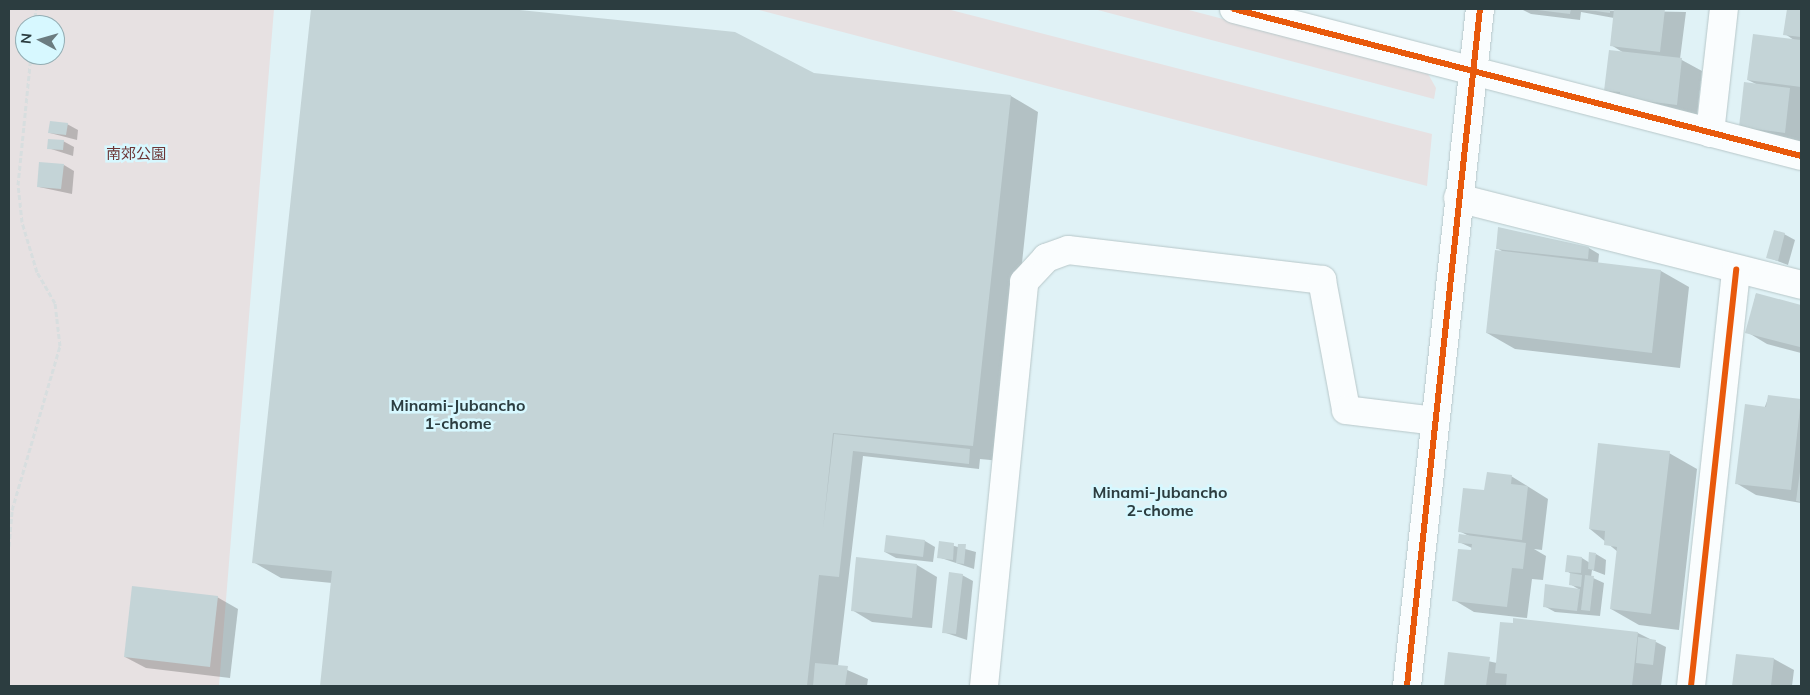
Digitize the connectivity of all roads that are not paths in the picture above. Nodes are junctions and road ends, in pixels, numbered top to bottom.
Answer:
1 (1234, 9) edge
2 (1480, 9) edge
3 (1724, 9) edge
4 (1473, 72) junction
5 (1710, 133) junction
6 (1801, 156) edge
7 (1458, 198) junction
8 (1736, 269) junction
9 (1801, 286) edge
10 (1435, 421) junction
11 (984, 686) edge
12 (1407, 686) edge
13 (1690, 686) edge

1 - 4 street
2 - 4 street
3 - 5 street
4 - 5 street
4 - 7 street
5 - 6 street
7 - 8 street
7 - 10 street
8 - 9 street
8 - 13 street
10 - 11 street
10 - 12 street

